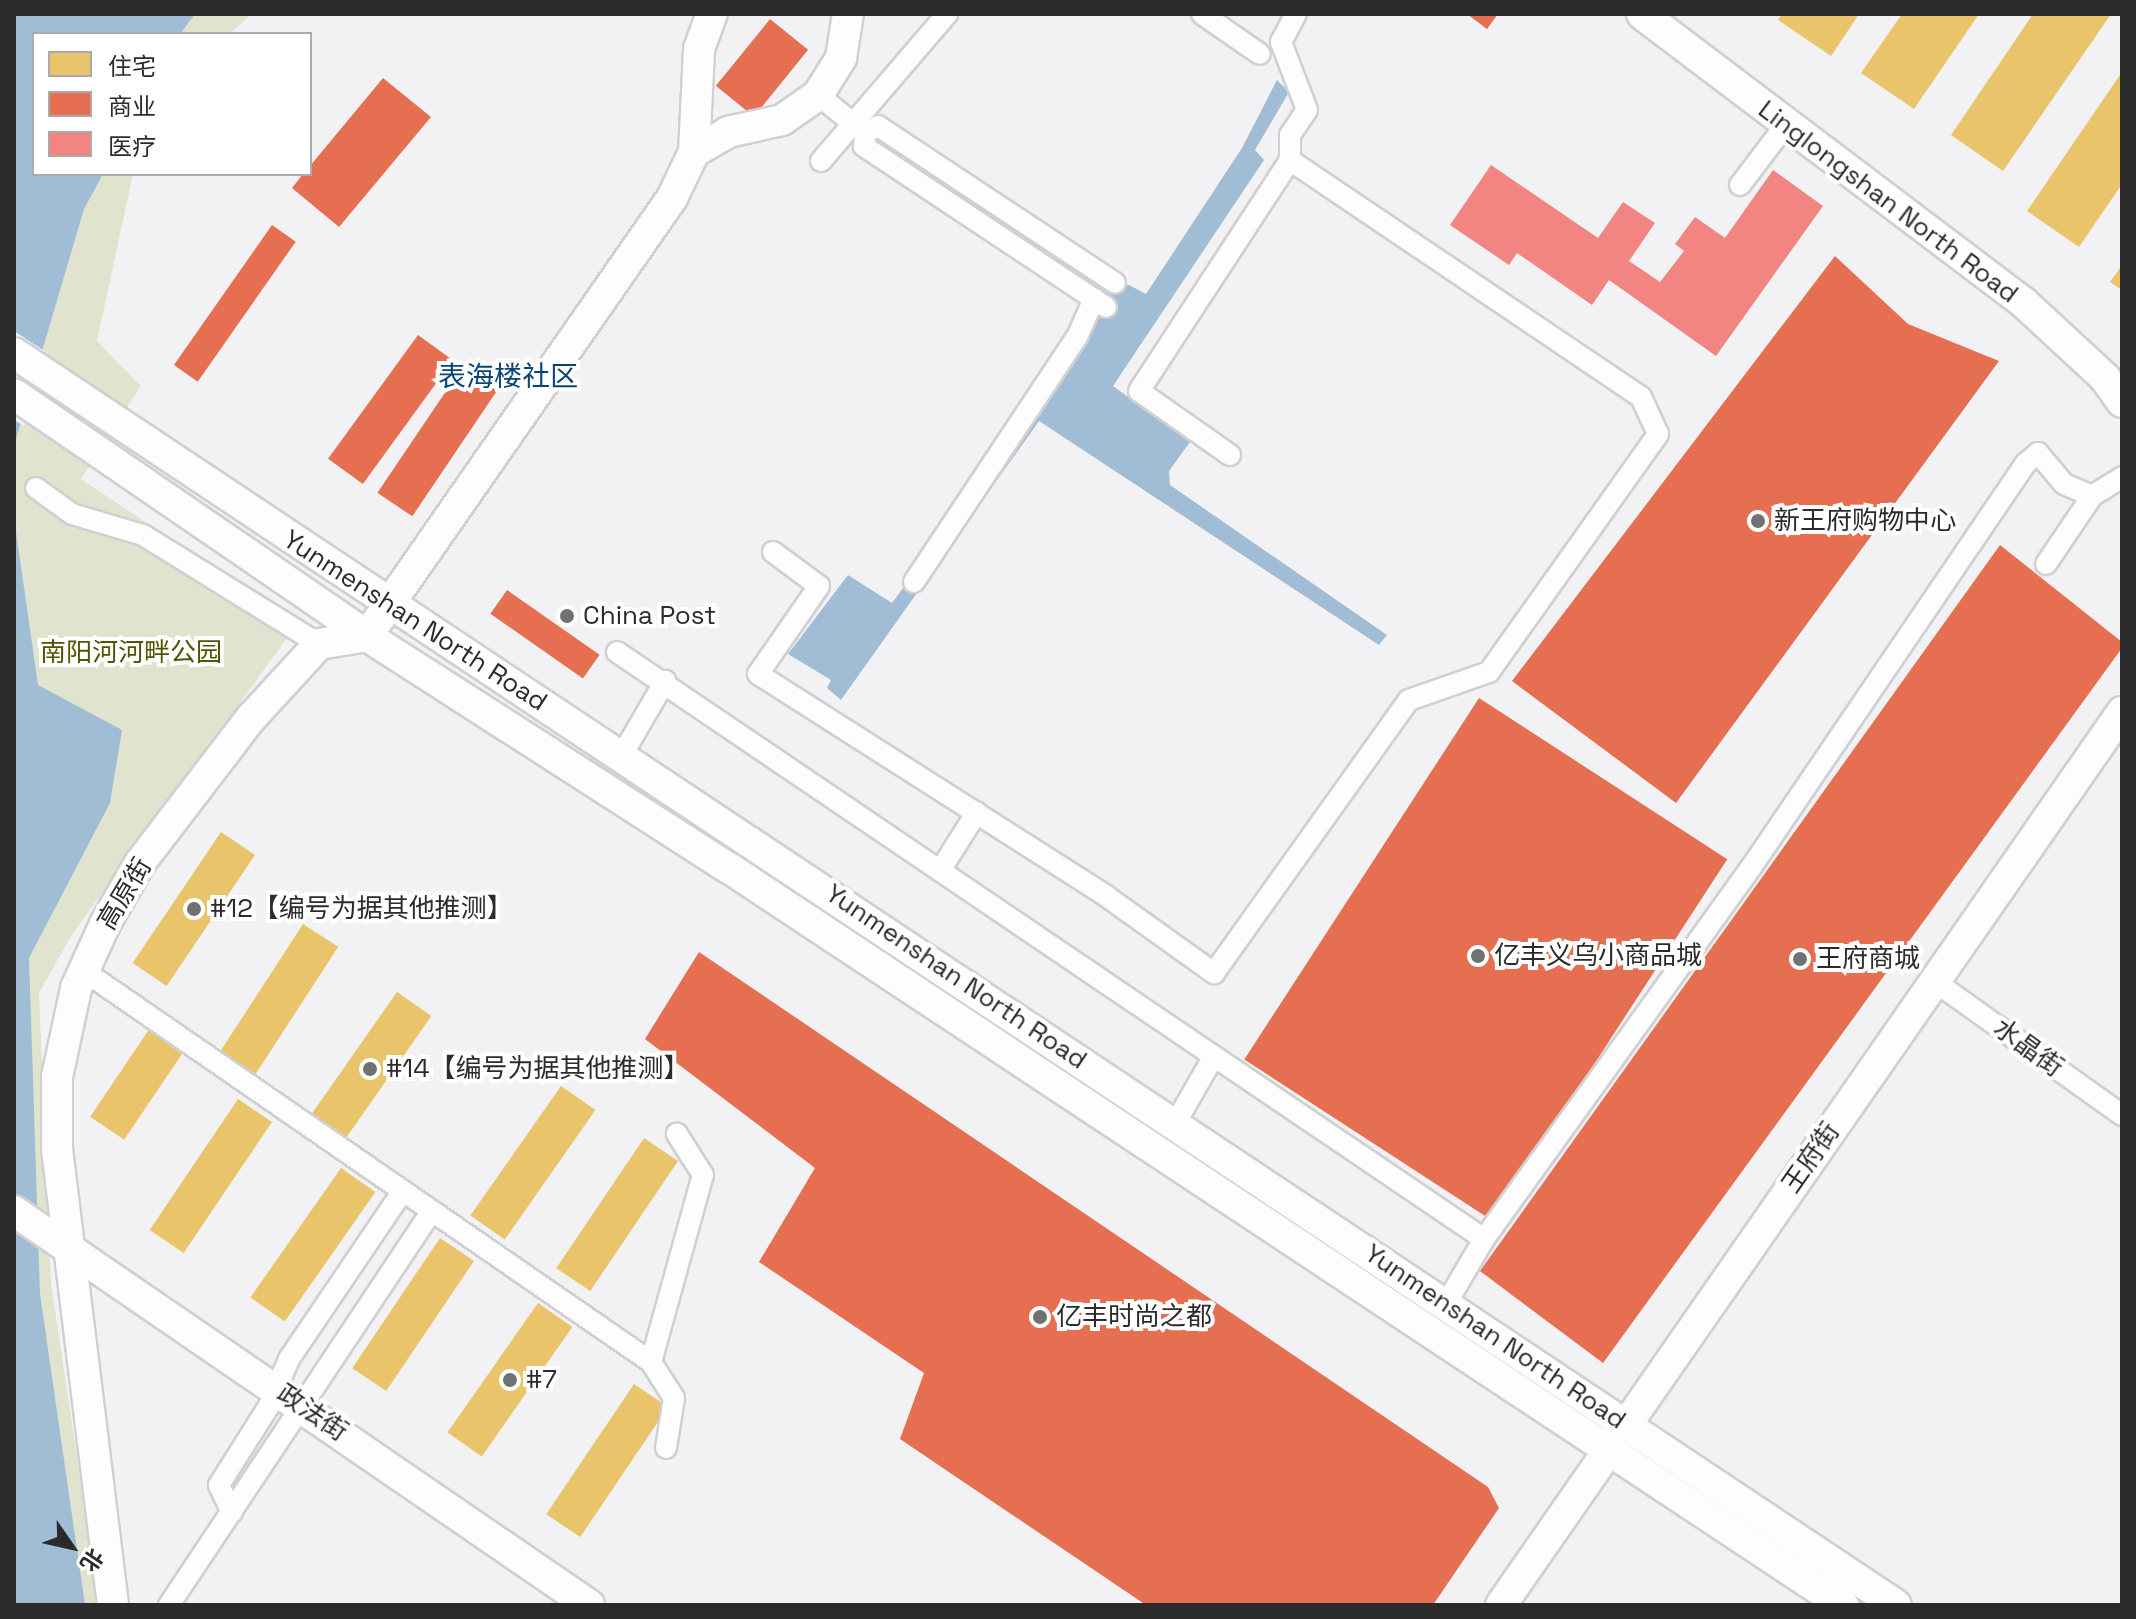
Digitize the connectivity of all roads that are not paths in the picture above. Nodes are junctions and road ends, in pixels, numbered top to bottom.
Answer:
1 (712, 14) edge
2 (848, 14) edge
3 (947, 14) edge
4 (1202, 14) edge
5 (1296, 14) edge
6 (1642, 14) edge
7 (1260, 54) dead end
8 (818, 95) junction
9 (1785, 126) junction
10 (859, 129) junction
11 (694, 152) junction
12 (1290, 160) junction
13 (821, 161) dead end
14 (1740, 185) dead end
15 (1115, 283) dead end
16 (14, 353) edge
17 (14, 394) edge
18 (2122, 402) edge
19 (1230, 455) dead end
20 (2122, 477) edge
21 (36, 488) dead end
22 (2092, 496) junction
23 (773, 552) dead end
24 (2046, 564) dead end
25 (914, 582) dead end
26 (389, 607) junction
27 (367, 636) junction
28 (319, 644) junction
29 (617, 652) dead end
30 (665, 681) junction
31 (2122, 712) edge
32 (622, 755) junction
33 (977, 812) junction
34 (941, 869) junction
35 (84, 971) junction
36 (1934, 981) junction
37 (1214, 1056) junction
38 (2122, 1115) edge
39 (1176, 1122) junction
40 (677, 1134) dead end
41 (402, 1192) junction
42 (431, 1212) junction
43 (23, 1218) edge
44 (1484, 1239) junction
45 (65, 1246) junction
46 (1446, 1304) junction
47 (651, 1362) junction
48 (273, 1387) junction
49 (302, 1406) junction
50 (1621, 1438) junction
51 (666, 1448) dead end
52 (232, 1512) junction
53 (113, 1605) edge
54 (169, 1605) edge
55 (589, 1605) edge
56 (1501, 1605) edge
57 (1843, 1605) edge
58 (1896, 1605) edge

1 - 11 main road
2 - 8 main road
3 - 10 street
4 - 7 street
5 - 12 street
6 - 9 main road, Linglongshan North Road
8 - 10 street
8 - 11 main road
9 - 14 street
9 - 18 main road, Linglongshan North Road
10 - 13 street
10 - 15 street
10 - 25 street
11 - 26 main road
12 - 19 street
12 - 33 street
16 - 26 main road, Yunmenshan North Road
17 - 27 main road, Yunmenshan North Road
20 - 22 street
21 - 28 street
22 - 24 street
22 - 44 street
23 - 33 street
26 - 27 main road
26 - 32 main road, Yunmenshan North Road
27 - 28 main road
27 - 50 main road, Yunmenshan North Road
28 - 35 main road, 高原街
29 - 30 street
30 - 32 street
30 - 34 street
31 - 36 main road, 王府街
32 - 39 main road, Yunmenshan North Road
33 - 34 street
34 - 37 street
35 - 41 street
35 - 45 main road, 高原街
36 - 38 street, 水晶街
36 - 50 main road, 王府街
37 - 39 street
37 - 44 street
39 - 46 main road, Yunmenshan North Road
40 - 47 street
41 - 42 street
41 - 48 street
42 - 47 street
42 - 49 street
43 - 45 main road, 政法街
44 - 46 street
45 - 48 main road, 政法街
45 - 53 main road, 高原街
46 - 50 main road, Yunmenshan North Road
47 - 51 street
48 - 49 main road, 政法街
48 - 52 street
49 - 52 street
49 - 55 main road, 政法街
50 - 56 main road, 王府街
50 - 57 main road, Yunmenshan North Road
50 - 58 main road, Yunmenshan North Road
52 - 54 street

